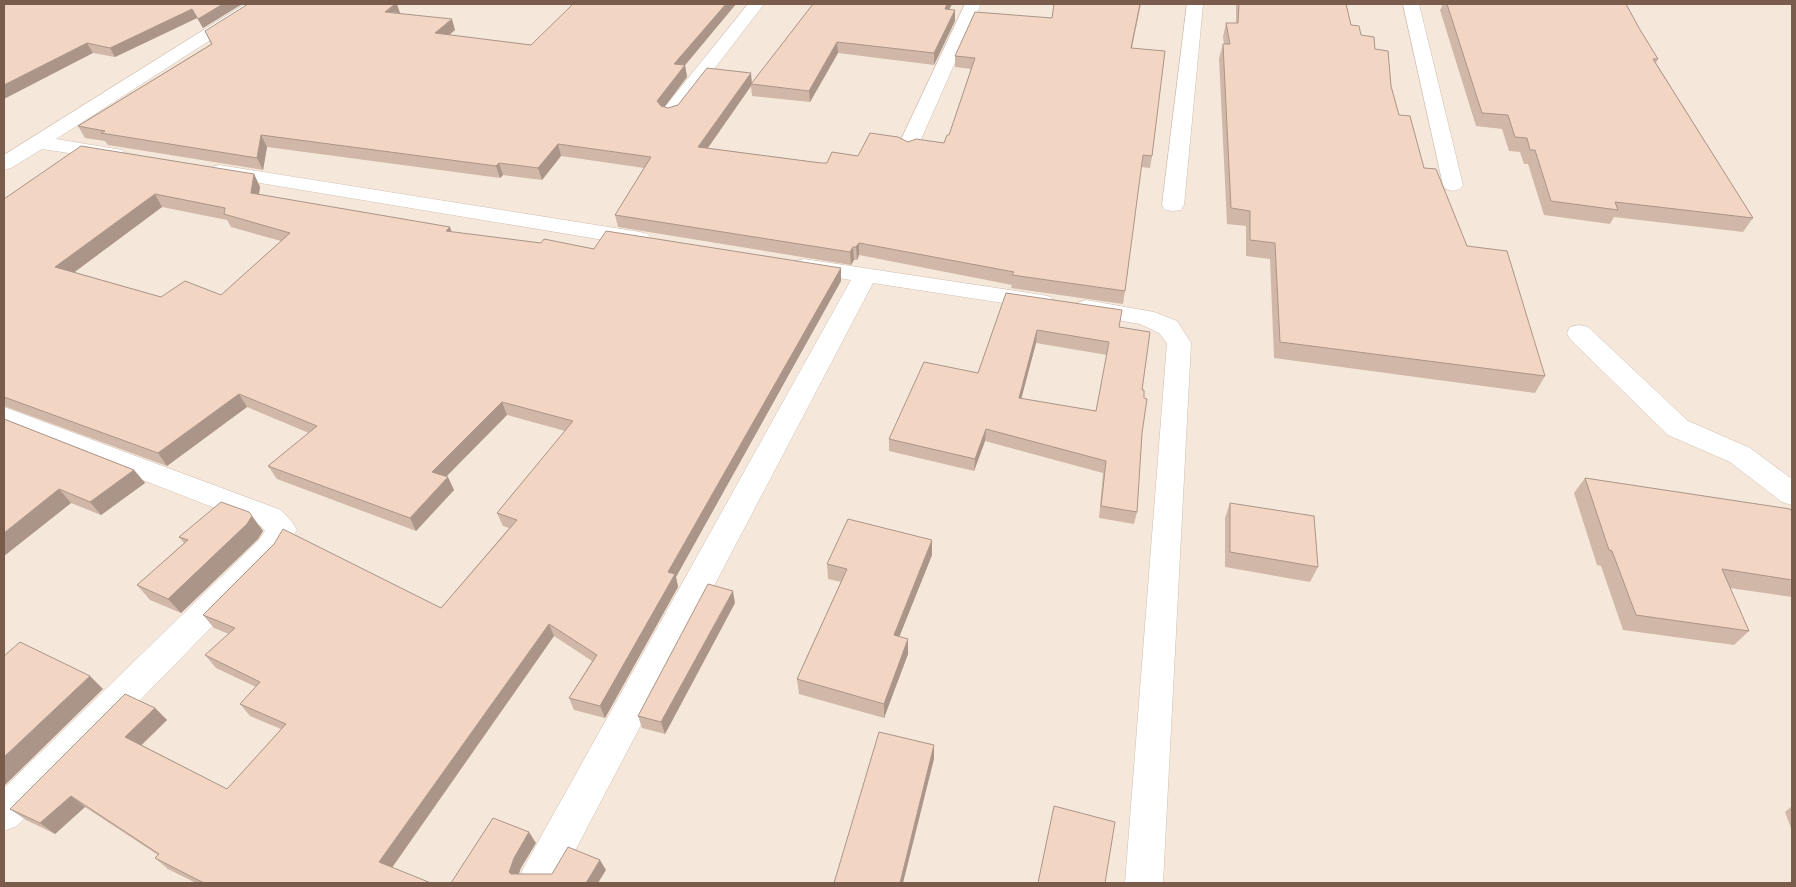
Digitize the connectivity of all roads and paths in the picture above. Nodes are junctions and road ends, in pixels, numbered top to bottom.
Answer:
1 (256, 4) edge
2 (756, 4) edge
3 (973, 4) edge
4 (1195, 4) edge
5 (1411, 4) edge
6 (671, 112) edge
7 (38, 142) junction
8 (908, 146) edge
9 (137, 158) edge
10 (4, 164) edge
11 (196, 167) edge
12 (1453, 184) dead end
13 (1173, 205) dead end
14 (658, 242) edge
15 (786, 263) edge
16 (865, 276) junction
17 (1579, 333) dead end
18 (4, 416) edge
19 (1792, 494) edge
20 (4, 813) edge
21 (537, 883) edge
22 (1144, 883) edge

1 - 7 street
2 - 6 street
3 - 8 street
4 - 13 street
5 - 12 street
7 - 9 street
7 - 10 street
11 - 14 street
15 - 16 street
16 - 21 street
16 - 22 street
17 - 19 street
18 - 20 street

